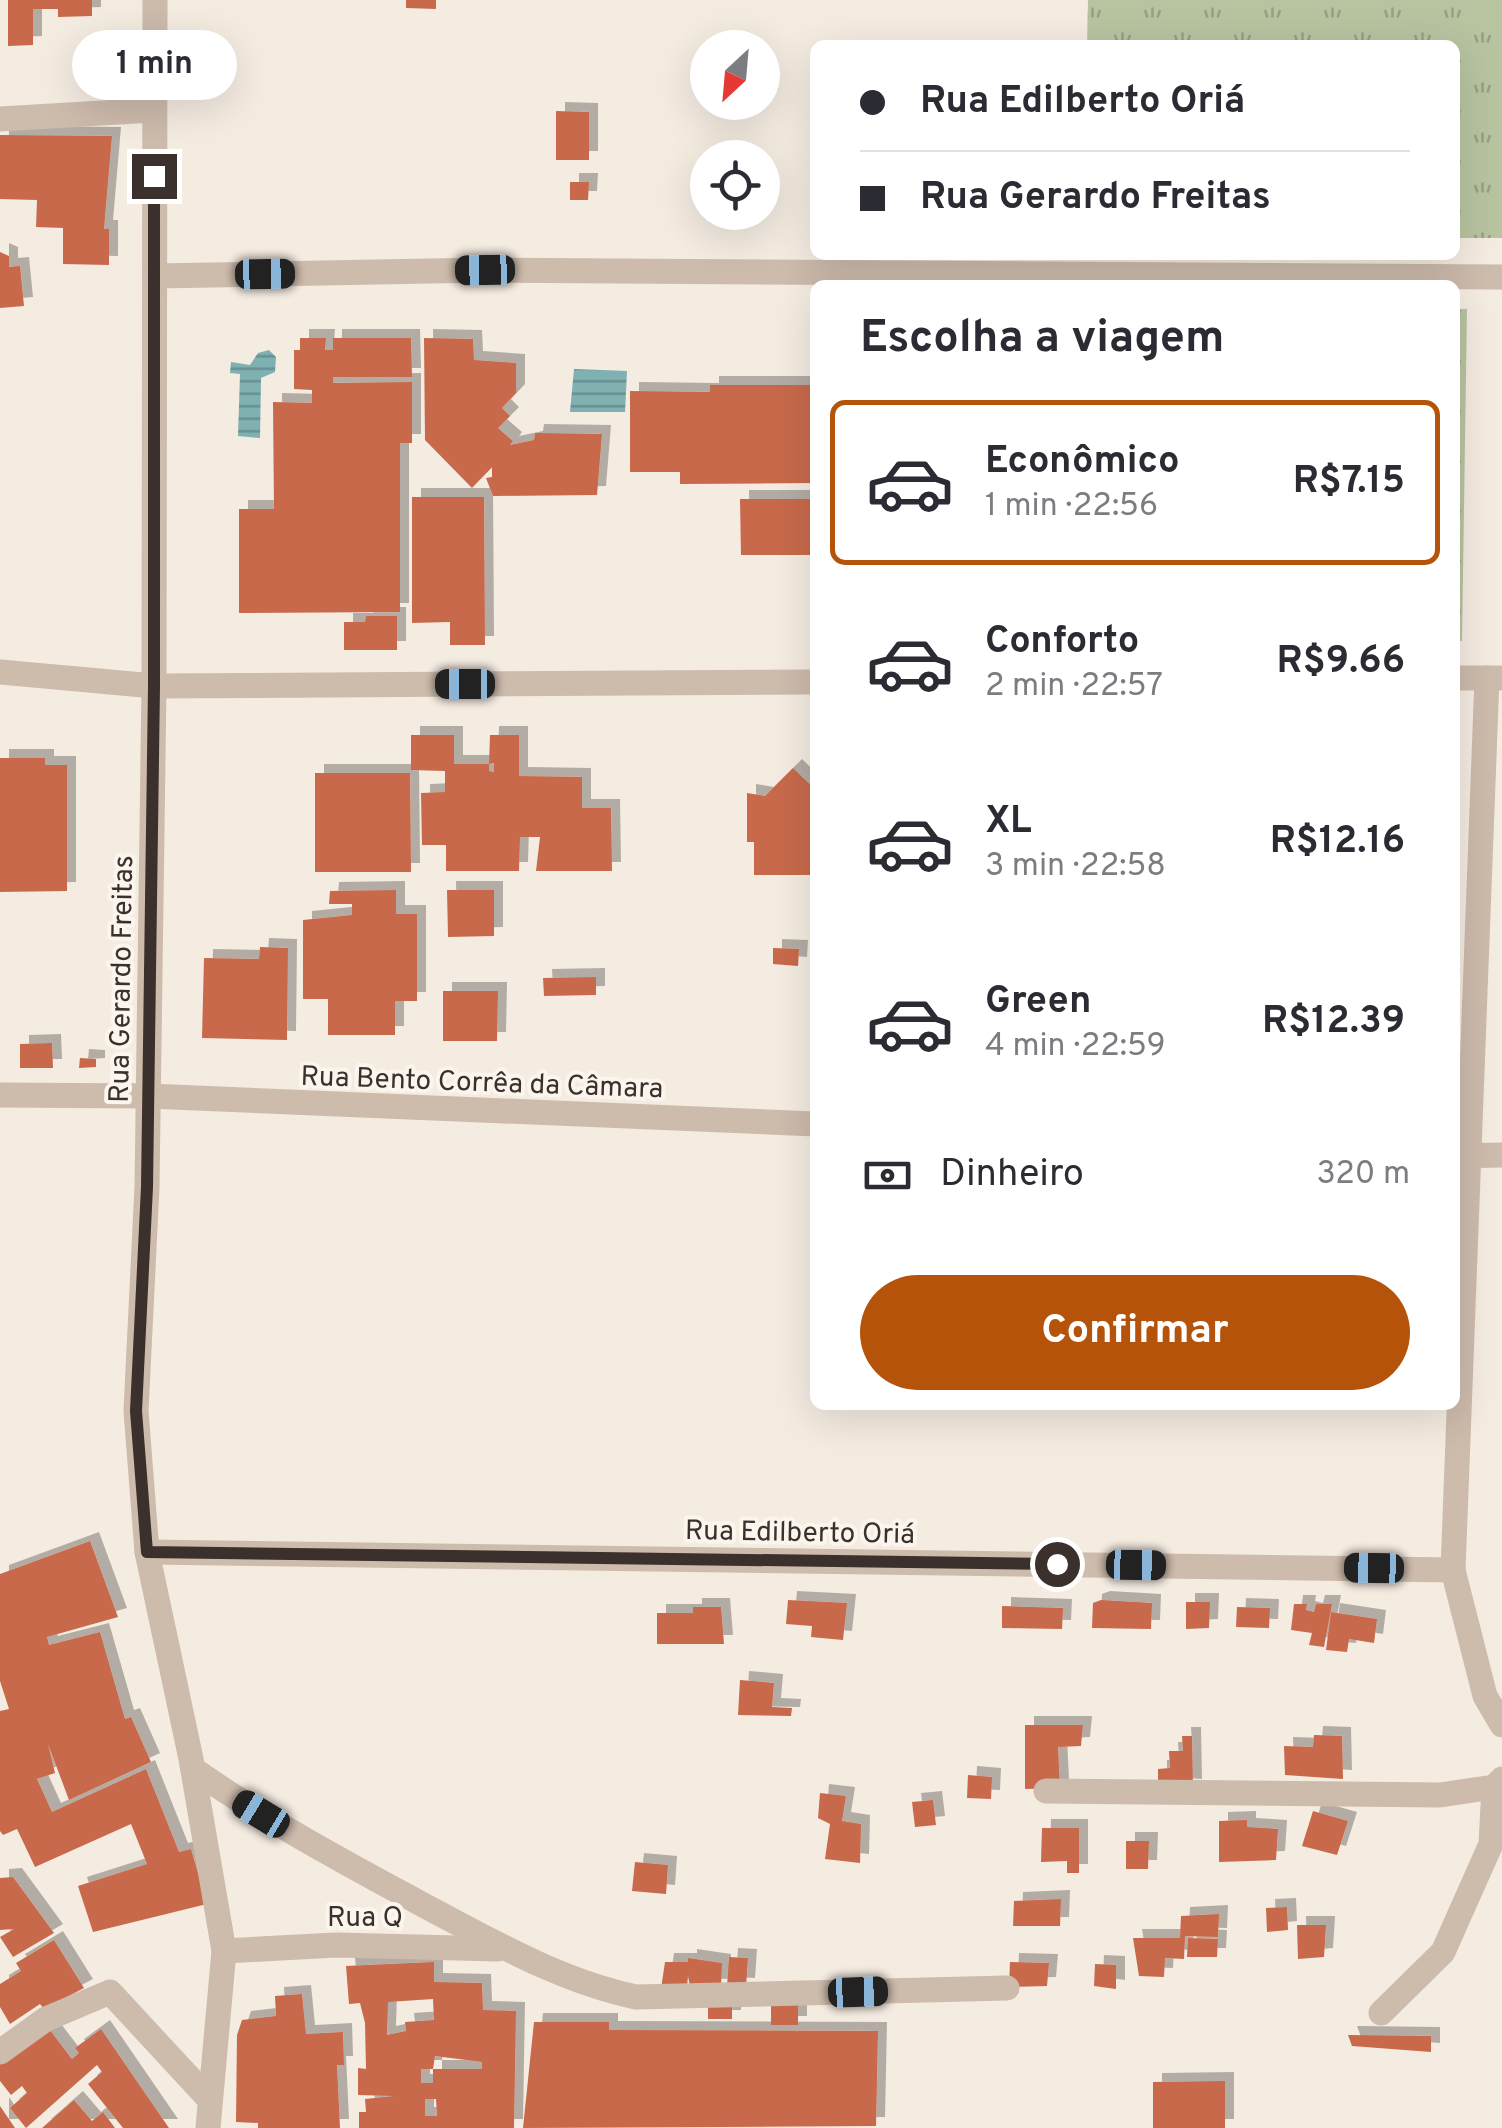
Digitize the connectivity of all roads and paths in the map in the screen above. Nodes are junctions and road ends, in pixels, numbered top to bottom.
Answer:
1 (155, 0) edge
2 (153, 110) junction
3 (0, 120) edge
4 (155, 276) junction
5 (1502, 277) edge
6 (0, 672) edge
7 (1460, 678) edge
8 (1494, 678) edge
9 (810, 682) edge
10 (154, 686) junction
11 (0, 1095) edge
12 (148, 1096) junction
13 (810, 1124) edge
14 (1502, 1155) edge
15 (1462, 1156) edge
16 (1460, 1248) edge
17 (1456, 1410) edge
18 (147, 1552) junction
19 (1453, 1570) junction
20 (1502, 1726) edge
21 (193, 1769) junction
22 (1498, 1783) edge
23 (1046, 1791) dead end
24 (507, 1949) junction
25 (224, 1951) junction
26 (1006, 1988) dead end
27 (1382, 2013) dead end
28 (0, 2052) edge
29 (210, 2100) junction
30 (208, 2128) edge

1 - 2 street, Rua Gerardo Freitas
2 - 3 street
2 - 4 street, Rua Gerardo Freitas
4 - 5 street
4 - 10 street, Rua Gerardo Freitas
6 - 10 street
7 - 8 street
8 - 15 street
9 - 10 street
10 - 12 street, Rua Gerardo Freitas
11 - 12 street, Rua Bento Corrêa da Câmara
12 - 13 street, Rua Bento Corrêa da Câmara
12 - 18 street, Rua Gerardo Freitas
14 - 15 street
15 - 16 street
17 - 19 street
18 - 19 street, Rua Edilberto Oriá
18 - 21 street, Rua Gerardo Freitas
19 - 20 street
21 - 24 street
21 - 25 street, Rua Gerardo Freitas
22 - 23 street
22 - 27 street
24 - 25 street, Rua Q
24 - 26 street
25 - 29 street, Rua Gerardo Freitas
28 - 29 street
29 - 30 street, Rua Gerardo Freitas

